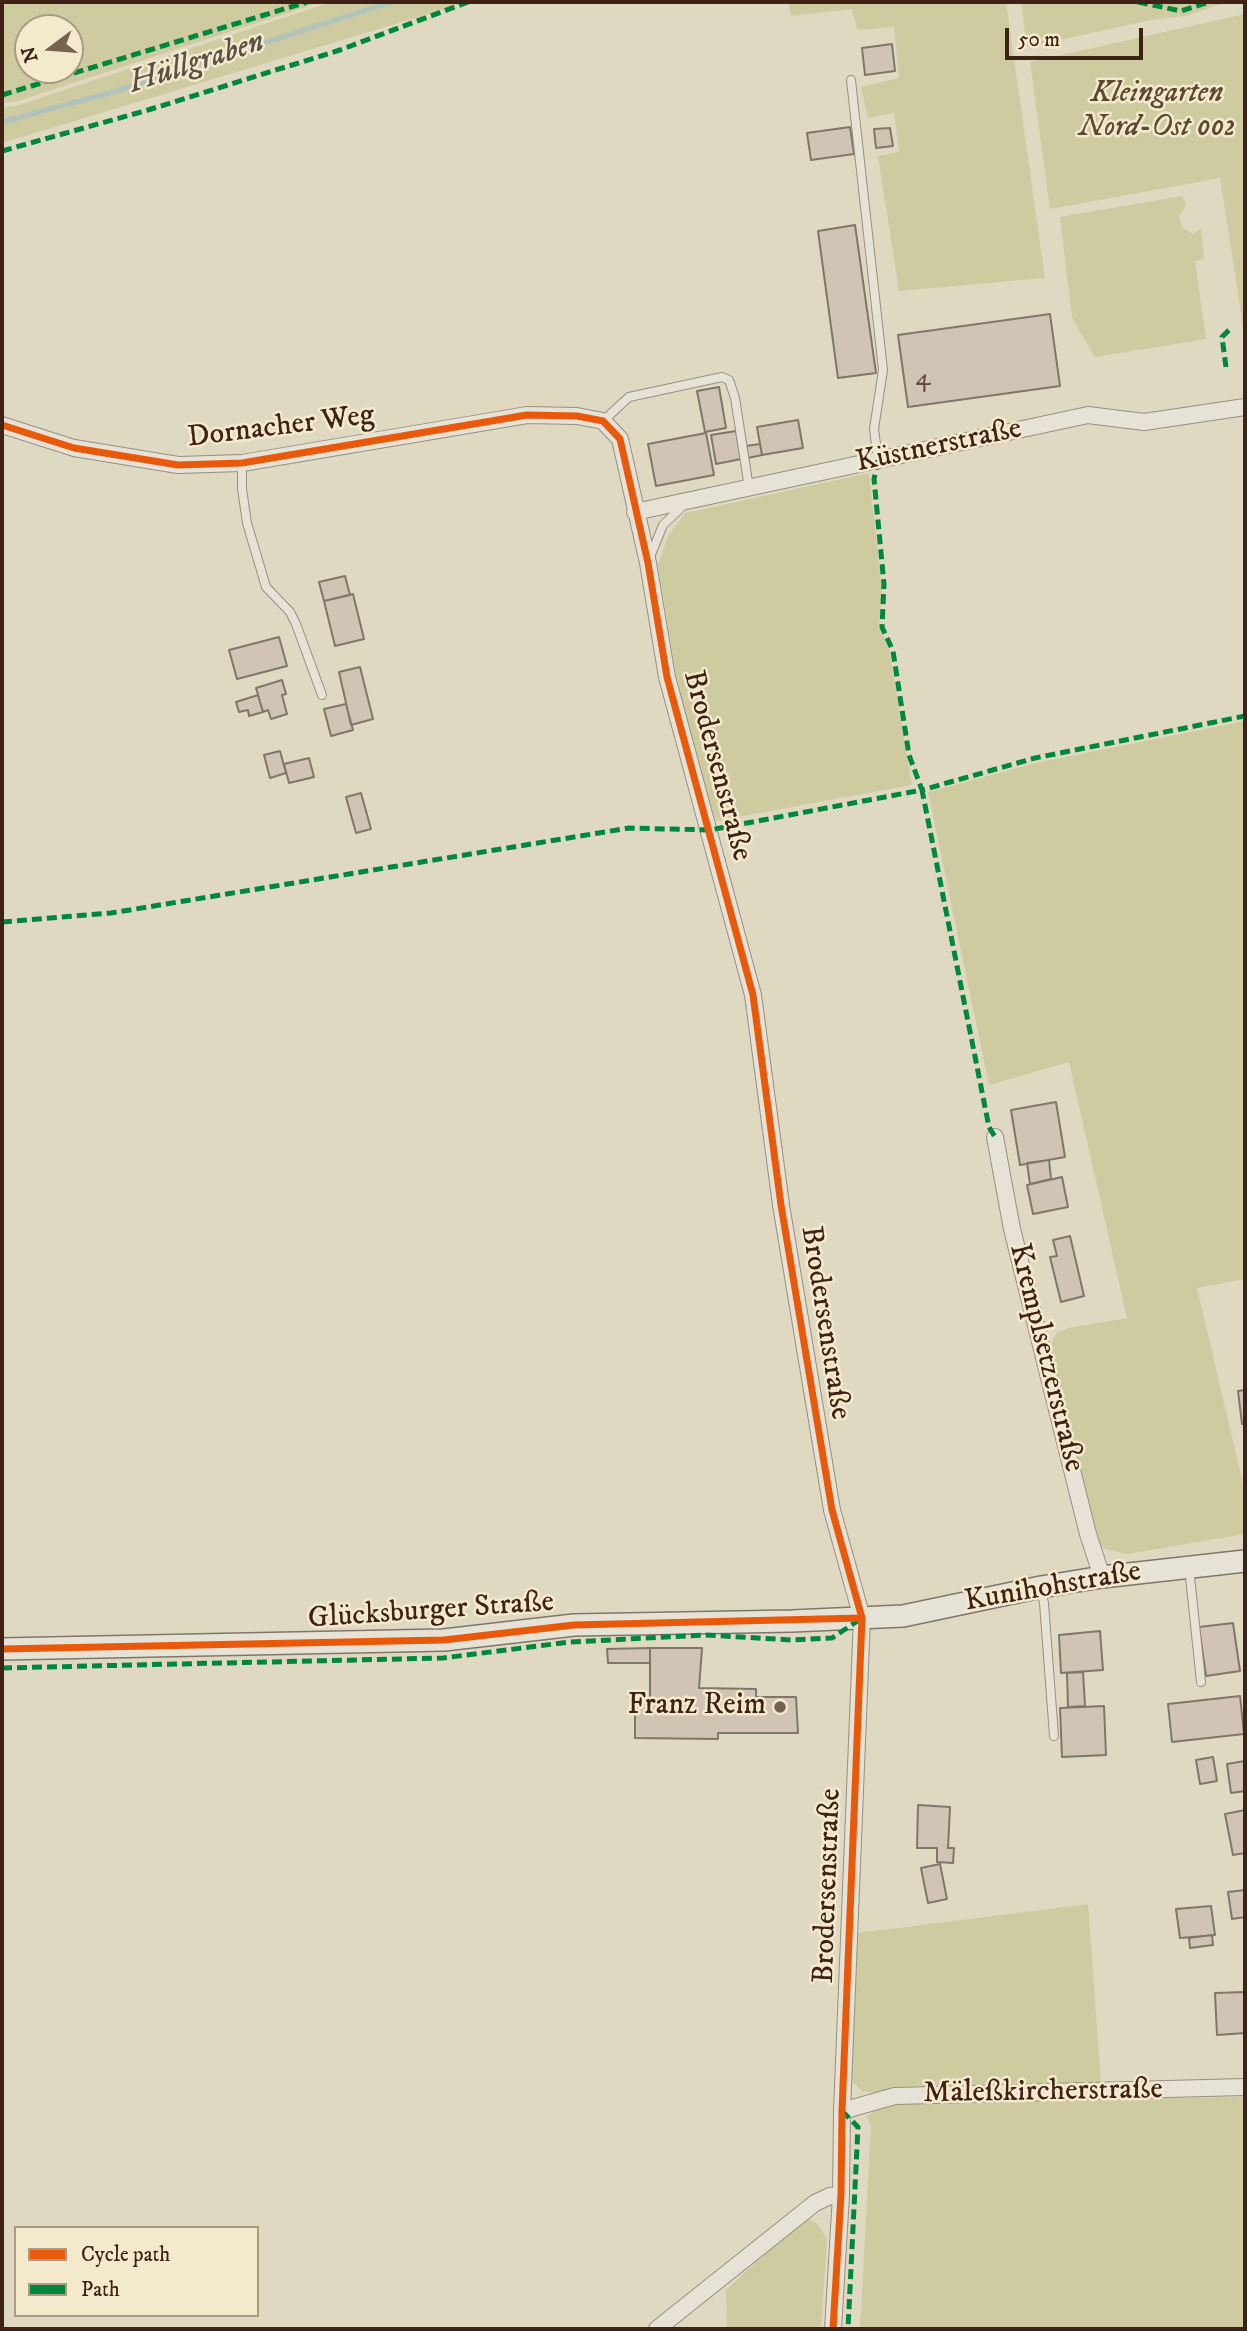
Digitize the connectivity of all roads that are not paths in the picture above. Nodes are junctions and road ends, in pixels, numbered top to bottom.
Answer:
1 (852, 80) dead end
2 (1245, 407) edge
3 (603, 421) junction
4 (2, 425) edge
5 (878, 460) junction
6 (242, 463) junction
7 (749, 488) junction
8 (689, 500) junction
9 (635, 512) junction
10 (648, 563) junction
11 (322, 695) dead end
12 (995, 1137) dead end
13 (1245, 1561) edge
14 (1189, 1567) junction
15 (1102, 1577) junction
16 (1041, 1587) junction
17 (862, 1618) junction
18 (2, 1649) edge
19 (1201, 1682) dead end
20 (1054, 1736) dead end
21 (1245, 2087) edge
22 (842, 2111) junction
23 (841, 2195) junction
24 (657, 2329) edge
25 (833, 2329) edge

1 - 5 lane
2 - 5 street, Küstnerstraße
3 - 6 street, Dornacher Weg
3 - 7 lane
3 - 9 street, Brodersenstraße
4 - 6 street, Dornacher Weg
5 - 7 street, Küstnerstraße
6 - 11 lane
7 - 8 street, Küstnerstraße
8 - 9 street, Küstnerstraße
8 - 10 lane
9 - 10 street, Brodersenstraße
10 - 17 street, Brodersenstraße
12 - 15 street, Kremplsetzerstraße
13 - 14 street, Kunihohstraße
14 - 15 street, Kunihohstraße
14 - 19 lane
15 - 16 street, Kunihohstraße
16 - 17 street, Kunihohstraße
16 - 20 lane
17 - 18 street, Glücksburger Straße
17 - 22 street, Brodersenstraße
21 - 22 street, Mäleßkircherstraße
22 - 23 street, Brodersenstraße
23 - 24 street
23 - 25 street, Brodersenstraße

